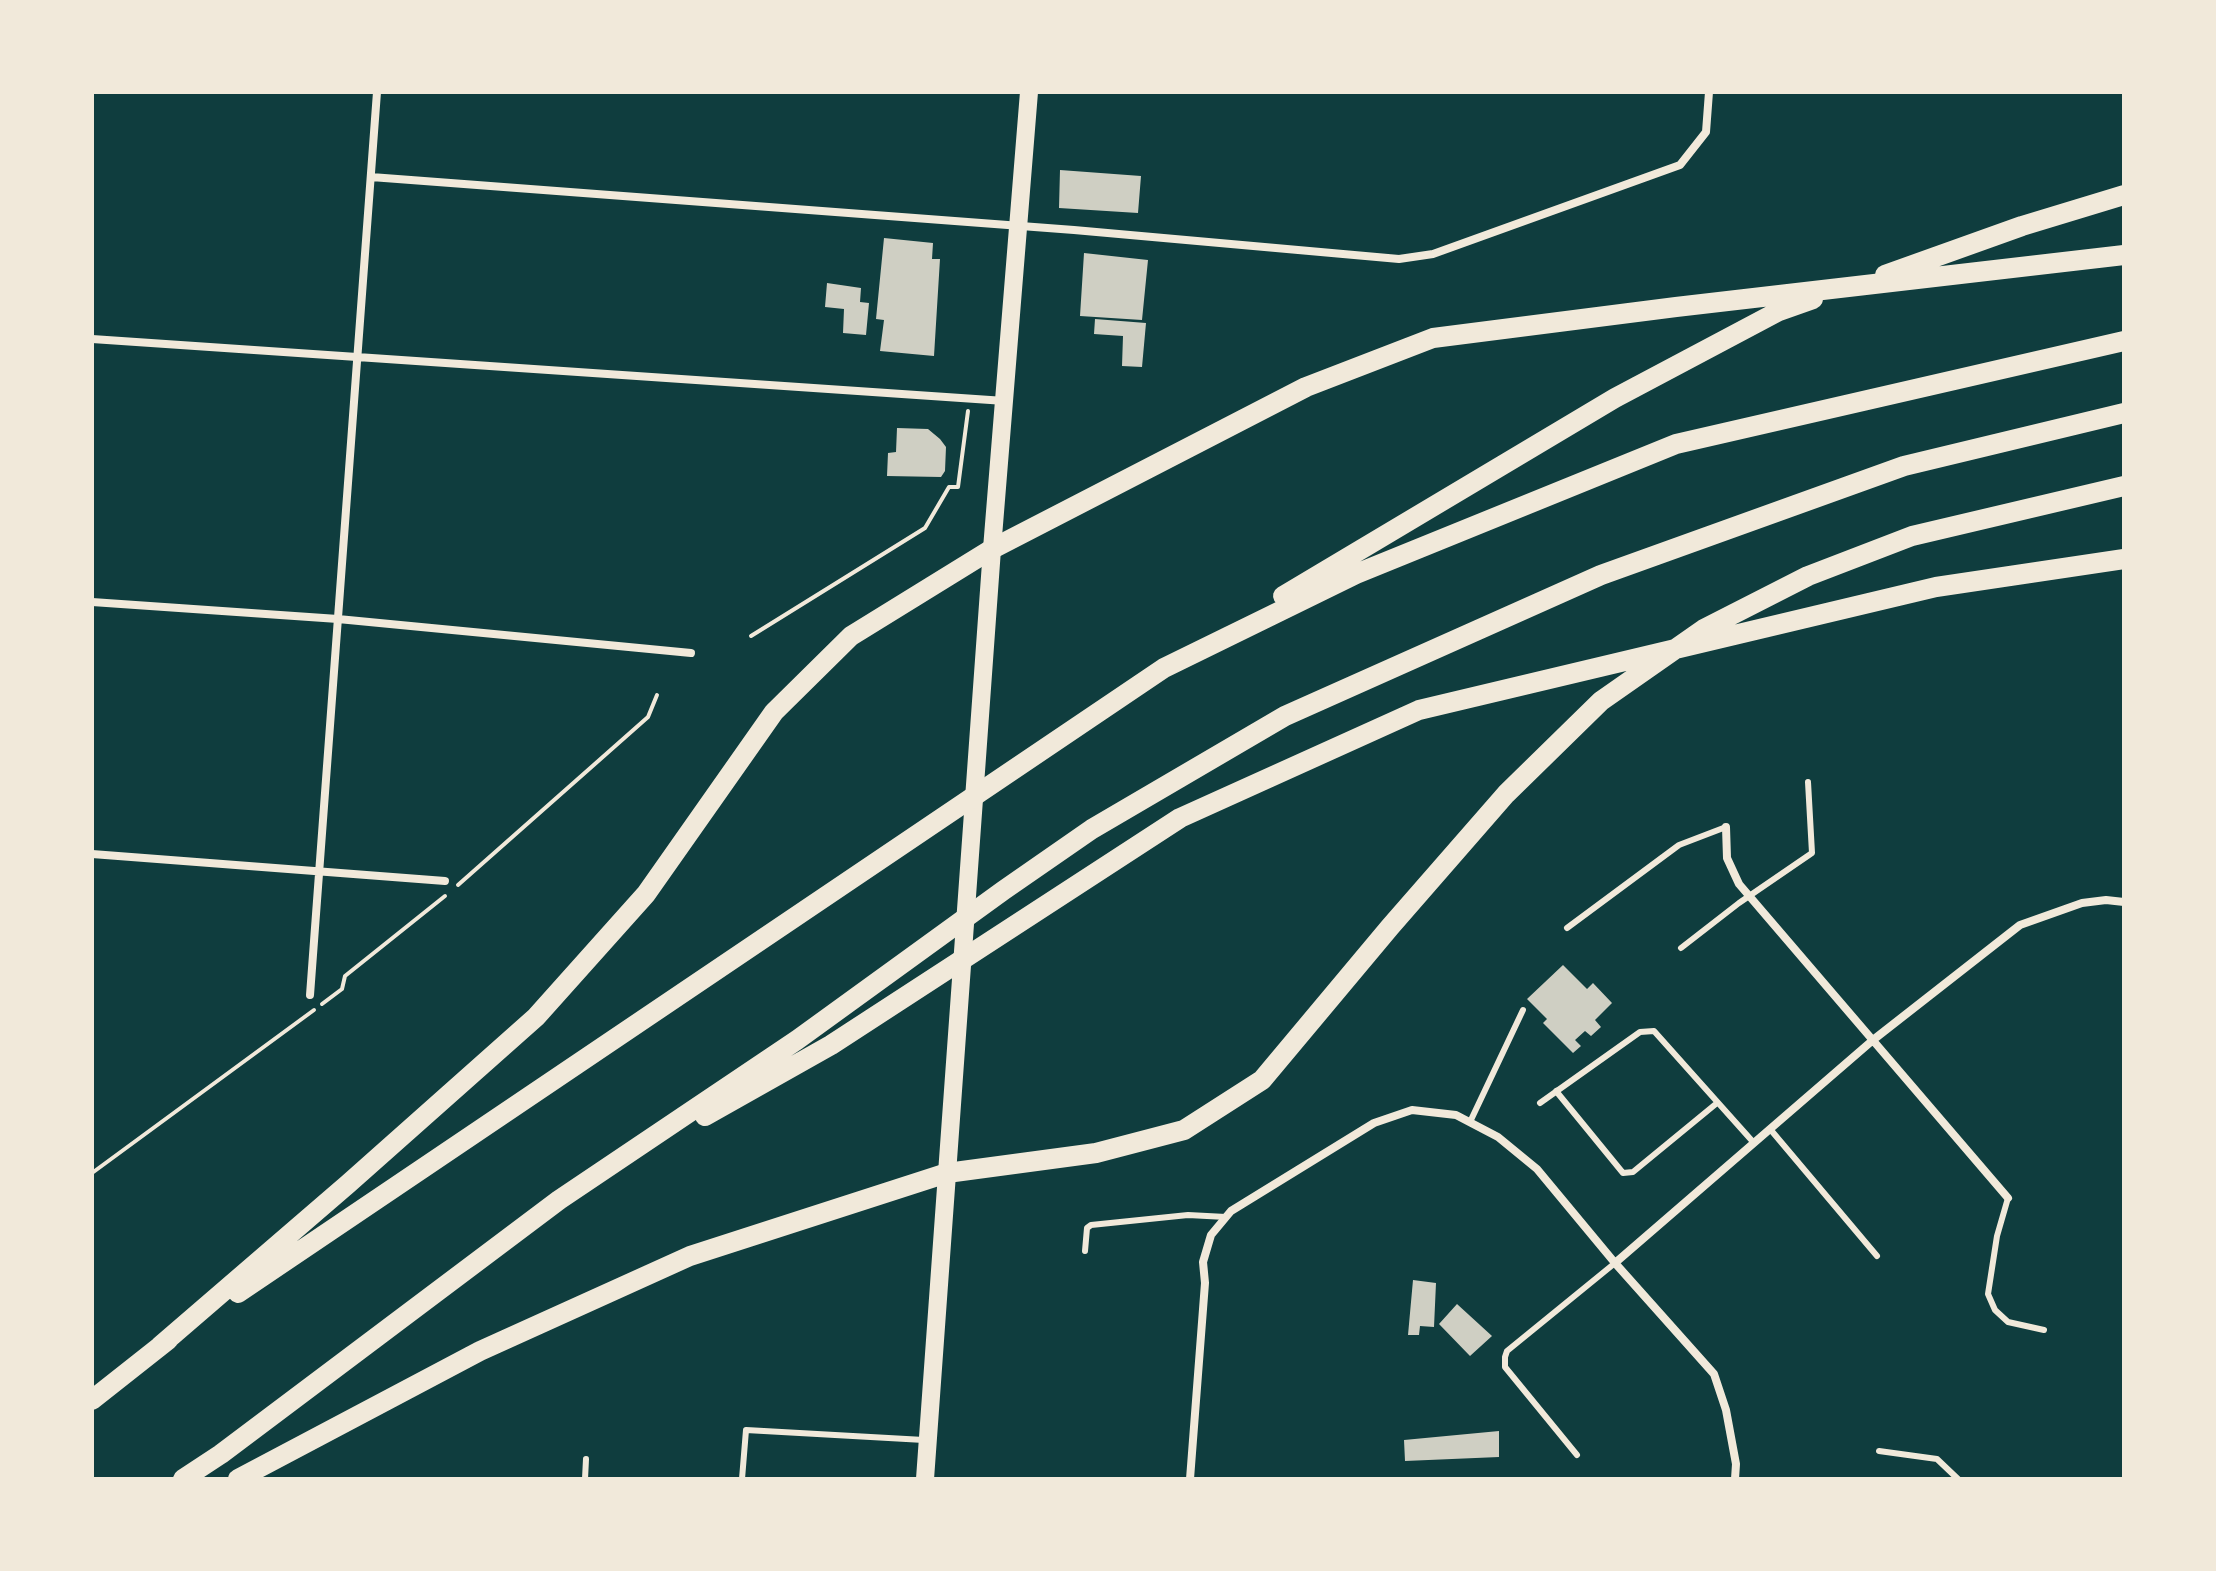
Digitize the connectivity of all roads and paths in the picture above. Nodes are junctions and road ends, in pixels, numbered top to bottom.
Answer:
1 (377, 92) edge
2 (1029, 92) edge
3 (1709, 92) edge
4 (371, 177) junction
5 (2124, 195) edge
6 (1018, 226) junction
7 (2115, 257) edge
8 (92, 339) edge
9 (2124, 341) edge
10 (358, 355) junction
11 (970, 397) junction
12 (1005, 401) junction
13 (2124, 413) edge
14 (2124, 486) edge
15 (992, 549) junction
16 (2124, 559) edge
17 (92, 602) edge
18 (338, 619) junction
19 (751, 636) dead end
20 (691, 653) dead end
21 (1164, 668) junction
22 (657, 695) dead end
23 (1808, 782) dead end
24 (1726, 827) joint
25 (92, 854) edge
26 (319, 871) junction
27 (445, 881) dead end
28 (1750, 897) junction
29 (2124, 902) edge
30 (1567, 928) dead end
31 (1681, 948) dead end
32 (310, 995) dead end
33 (1523, 1010) dead end
34 (1873, 1040) junction
35 (1556, 1091) junction
36 (1540, 1103) dead end
37 (1717, 1103) junction
38 (1470, 1122) junction
39 (1770, 1129) junction
40 (1754, 1143) junction
41 (92, 1173) edge
42 (947, 1173) junction
43 (2008, 1198) joint
44 (559, 1200) junction
45 (1226, 1217) junction
46 (1085, 1251) dead end
47 (1877, 1256) dead end
48 (1615, 1263) junction
49 (2044, 1330) dead end
50 (160, 1346) junction
51 (92, 1400) edge
52 (928, 1440) junction
53 (1879, 1451) dead end
54 (1577, 1455) dead end
55 (586, 1459) dead end
56 (183, 1479) edge
57 (238, 1479) edge
58 (585, 1479) edge
59 (742, 1479) edge
60 (925, 1479) edge
61 (1190, 1479) edge
62 (1735, 1479) edge
63 (1958, 1479) edge

1 - 4 street
2 - 6 main road
3 - 6 street
4 - 6 street
4 - 10 street
5 - 21 highway
6 - 12 main road
7 - 15 highway
8 - 10 street
9 - 21 highway
10 - 11 street
10 - 18 street
11 - 12 street
11 - 19 path
12 - 15 main road
13 - 44 highway
14 - 42 highway
15 - 42 main road
15 - 50 highway
16 - 44 highway
17 - 18 street
18 - 20 street
18 - 26 street
21 - 50 highway
22 - 41 path
23 - 28 lane
24 - 28 street
24 - 30 lane
25 - 26 street
26 - 27 street
26 - 32 street
28 - 31 lane
28 - 34 street
29 - 34 street
33 - 38 lane
34 - 39 street
34 - 43 street
35 - 36 lane
35 - 37 lane
35 - 37 lane
37 - 40 lane
38 - 45 street
38 - 48 street
39 - 40 street
39 - 47 lane
40 - 48 street
42 - 52 main road
42 - 57 highway
43 - 49 lane
44 - 56 highway
45 - 46 lane
45 - 61 street
48 - 54 lane
48 - 62 street
50 - 51 highway
52 - 59 lane
52 - 60 main road
53 - 63 lane
55 - 58 lane

